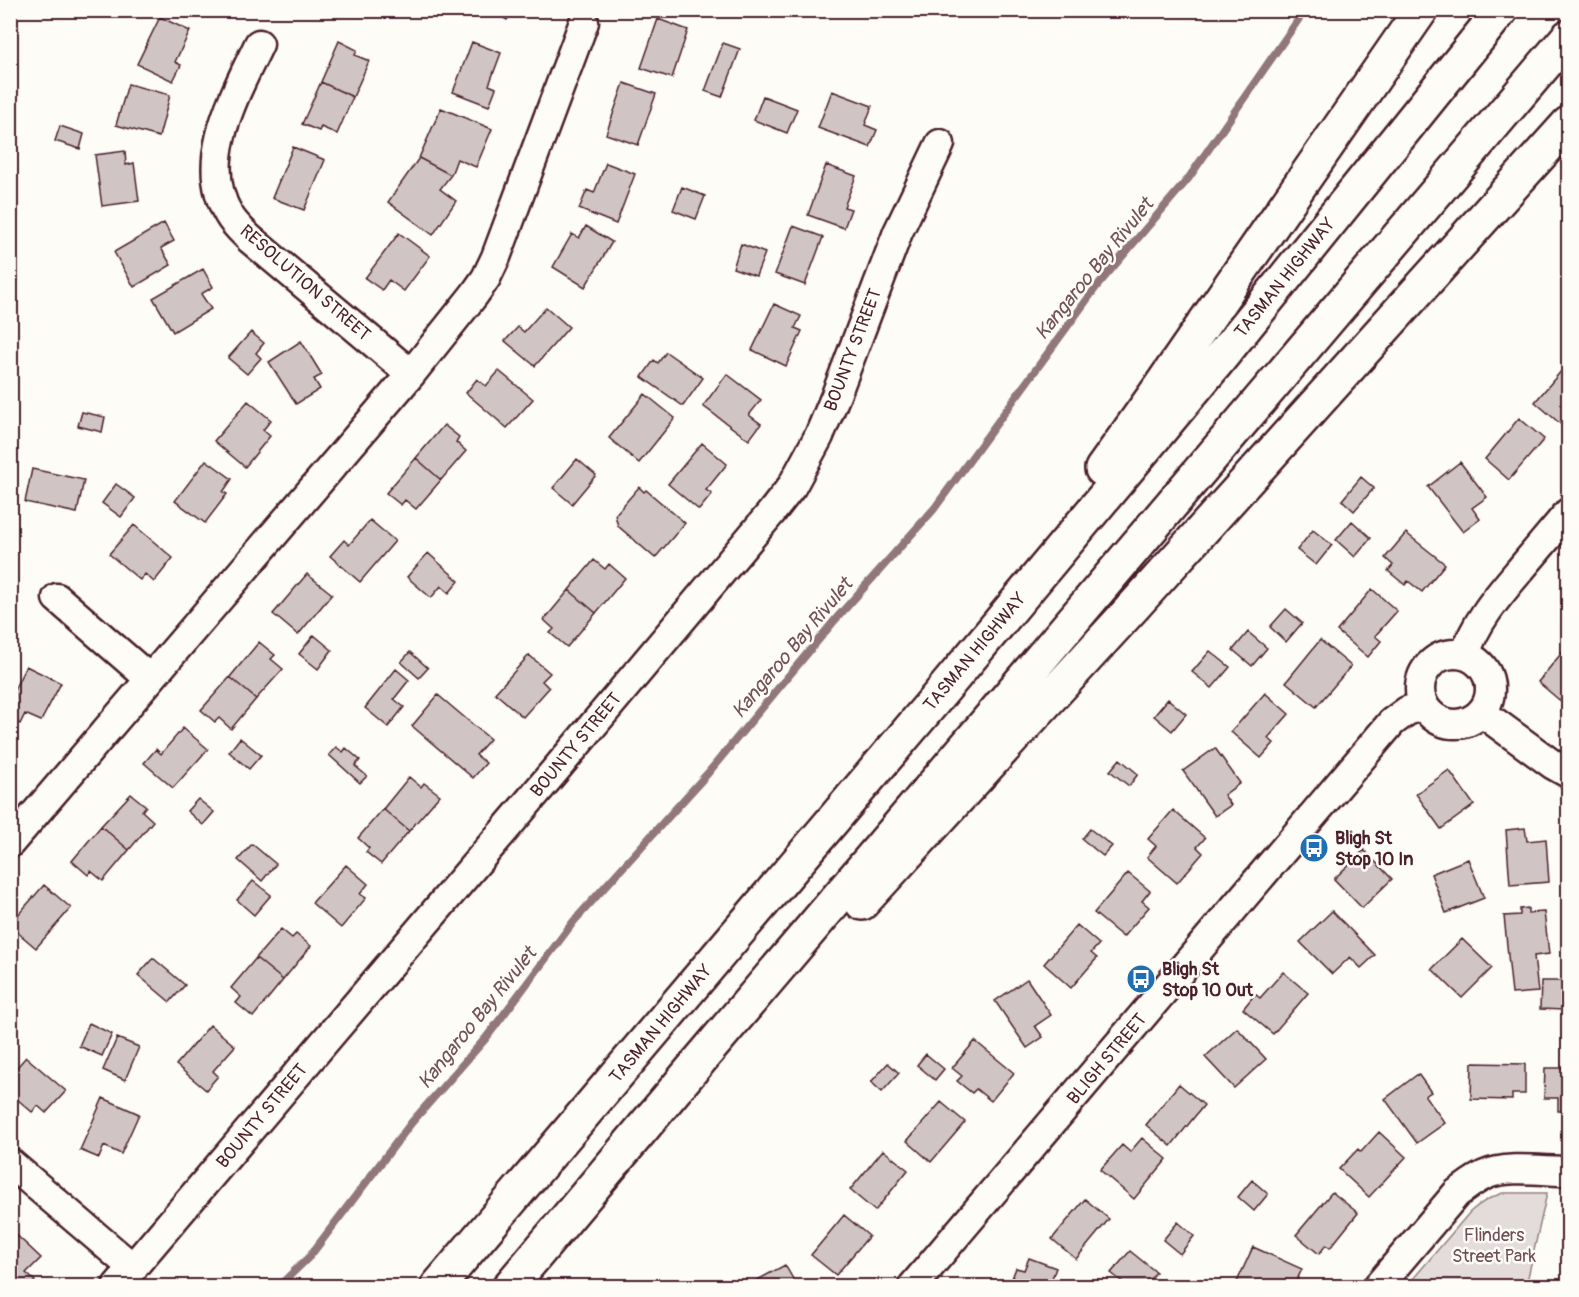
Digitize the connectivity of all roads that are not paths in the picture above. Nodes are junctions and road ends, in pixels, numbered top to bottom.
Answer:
1 (1421, 10) edge
2 (1502, 10) edge
3 (584, 22) dead end
4 (1569, 37) edge
5 (259, 44) dead end
6 (1569, 124) edge
7 (940, 144) dead end
8 (411, 374) junction
9 (1569, 513) edge
10 (57, 598) dead end
11 (1465, 655) junction
12 (150, 679) junction
13 (939, 695) junction
14 (1424, 705) junction
15 (1481, 712) junction
16 (1569, 773) edge
17 (10, 843) edge
18 (10, 1163) edge
19 (1569, 1171) edge
20 (125, 1277) edge
21 (438, 1287) edge
22 (511, 1287) edge
23 (914, 1287) edge
24 (1378, 1287) edge

1 - 13 highway
2 - 13 highway, TASMAN HIGHWAY
3 - 8 street
4 - 22 highway
5 - 8 street, RESOLUTION STREET
6 - 22 highway
7 - 20 street, BOUNTY STREET
8 - 12 street
9 - 11 street
10 - 12 street
11 - 14 street
11 - 15 street
12 - 17 street
13 - 21 highway, TASMAN HIGHWAY
14 - 15 street
14 - 23 street, BLIGH STREET
15 - 16 street
18 - 20 street
19 - 24 street

